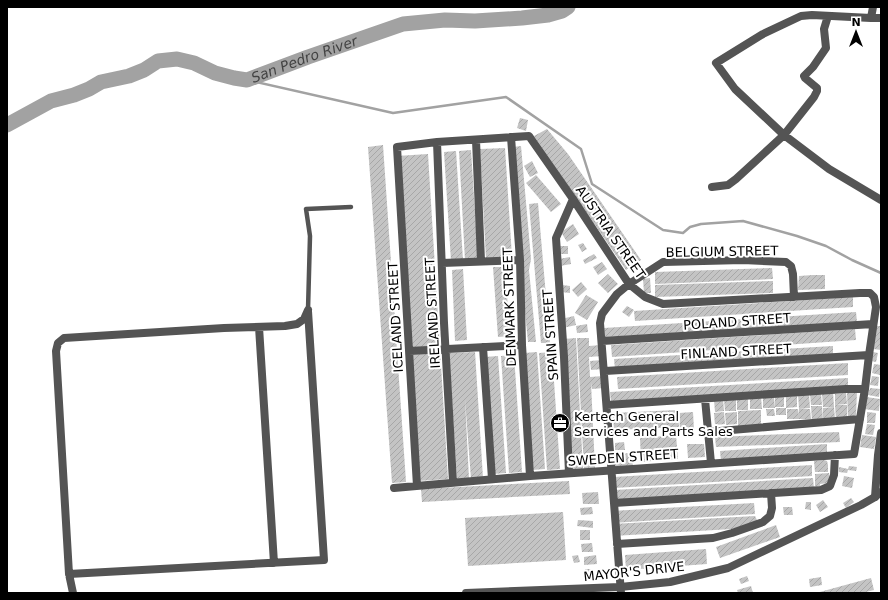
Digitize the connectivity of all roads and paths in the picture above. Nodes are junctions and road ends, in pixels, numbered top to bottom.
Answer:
1 (873, 7) edge
2 (828, 16) junction
3 (871, 18) junction
4 (881, 18) edge
5 (784, 135) junction
6 (511, 137) junction
7 (476, 140) junction
8 (437, 142) junction
9 (397, 147) joint
10 (712, 187) dead end
11 (573, 199) junction
12 (881, 200) edge
13 (351, 207) dead end
14 (520, 260) junction
15 (481, 261) junction
16 (442, 263) junction
17 (629, 284) junction
18 (794, 297) junction
19 (308, 310) junction
20 (873, 324) junction
21 (259, 327) junction
22 (602, 341) junction
23 (522, 345) junction
24 (483, 346) junction
25 (446, 348) junction
26 (409, 351) junction
27 (869, 355) junction
28 (605, 371) junction
29 (865, 389) junction
30 (705, 399) junction
31 (607, 405) junction
32 (860, 419) junction
33 (708, 432) junction
34 (881, 433) edge
35 (835, 455) junction
36 (711, 463) junction
37 (612, 470) junction
38 (569, 473) junction
39 (530, 476) junction
40 (492, 479) junction
41 (453, 482) junction
42 (417, 486) junction
43 (394, 488) dead end
44 (771, 493) junction
45 (878, 494) edge
46 (614, 503) junction
47 (617, 544) junction
48 (274, 563) junction
49 (69, 574) junction
50 (620, 590) edge
51 (73, 593) edge
52 (466, 593) edge

1 - 3 street
2 - 3 street
2 - 5 street
2 - 5 street
3 - 4 street
5 - 10 street
5 - 12 street
6 - 7 street, AUSTRIA STREET
6 - 11 street, AUSTRIA STREET
6 - 14 street, DENMARK STREET
7 - 8 street, AUSTRIA STREET
7 - 15 street
8 - 9 street, AUSTRIA STREET
8 - 16 street, IRELAND STREET
9 - 26 street, ICELAND STREET
11 - 17 street, AUSTRIA STREET
11 - 38 street, SPAIN STREET
13 - 19 lane
14 - 15 street
14 - 23 street, DENMARK STREET
15 - 16 street
16 - 25 street, IRELAND STREET
17 - 18 street, AUSTRIA STREET
17 - 18 street, BELGIUM STREET
17 - 22 street, BELGIUM STREET
18 - 20 street, AUSTRIA STREET
19 - 21 street
19 - 48 street
20 - 22 street, POLAND STREET
20 - 27 street
21 - 48 street
21 - 49 street
22 - 28 street, BELGIUM STREET
23 - 24 street
23 - 39 street, DENMARK STREET
24 - 25 street
24 - 40 street
25 - 26 street
25 - 41 street, IRELAND STREET
26 - 42 street, ICELAND STREET
27 - 28 street, FINLAND STREET
27 - 29 street
28 - 31 street, BELGIUM STREET
29 - 30 street
29 - 32 street
30 - 31 street
30 - 33 street
31 - 37 street, BELGIUM STREET
32 - 33 street
32 - 35 street, SWEDEN STREET
33 - 36 street
34 - 45 street
35 - 36 street, SWEDEN STREET
35 - 44 street
36 - 37 street, SWEDEN STREET
37 - 38 street, SWEDEN STREET
37 - 46 street, BELGIUM STREET
38 - 39 street, SWEDEN STREET
39 - 40 street, SWEDEN STREET
40 - 41 street, SWEDEN STREET
41 - 42 street, SWEDEN STREET
42 - 43 street, SWEDEN STREET
44 - 46 street
44 - 47 street
45 - 50 street, MAYOR'S DRIVE
46 - 47 street, BELGIUM STREET
47 - 50 street, BELGIUM STREET
48 - 49 street
49 - 51 street
50 - 52 street, MAYOR'S DRIVE

